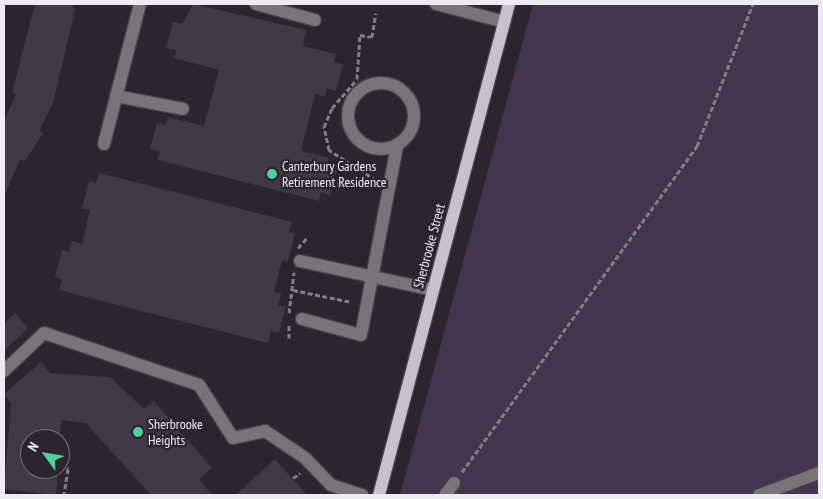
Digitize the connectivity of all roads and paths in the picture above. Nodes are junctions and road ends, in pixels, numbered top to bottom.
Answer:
1 (140, 4) edge
2 (256, 4) edge
3 (436, 4) edge
4 (509, 4) edge
5 (752, 4) edge
6 (376, 13) dead end
7 (315, 20) dead end
8 (505, 22) junction
9 (116, 96) junction
10 (183, 109) dead end
11 (104, 144) dead end
12 (397, 146) junction
13 (378, 182) dead end
14 (307, 238) dead end
15 (297, 260) junction
16 (375, 277) junction
17 (293, 290) junction
18 (433, 290) junction
19 (354, 298) dead end
20 (302, 318) dead end
21 (289, 338) dead end
22 (4, 371) edge
23 (819, 473) edge
24 (66, 479) edge
25 (454, 483) joint
26 (64, 495) edge
27 (362, 495) edge
28 (379, 495) edge
29 (445, 495) edge
30 (759, 495) edge

1 - 9 street
2 - 7 street
3 - 8 street
4 - 8 main road, Sherbrooke Street
5 - 25 path
6 - 13 path
8 - 18 main road, Sherbrooke Street
9 - 10 street
9 - 11 street
12 - 12 street
12 - 16 street
14 - 15 path
15 - 16 street
15 - 17 path
16 - 18 street
16 - 20 street
17 - 19 path
17 - 21 path
18 - 28 main road, Sherbrooke Street
22 - 27 street
23 - 30 street
24 - 26 path
25 - 29 street

